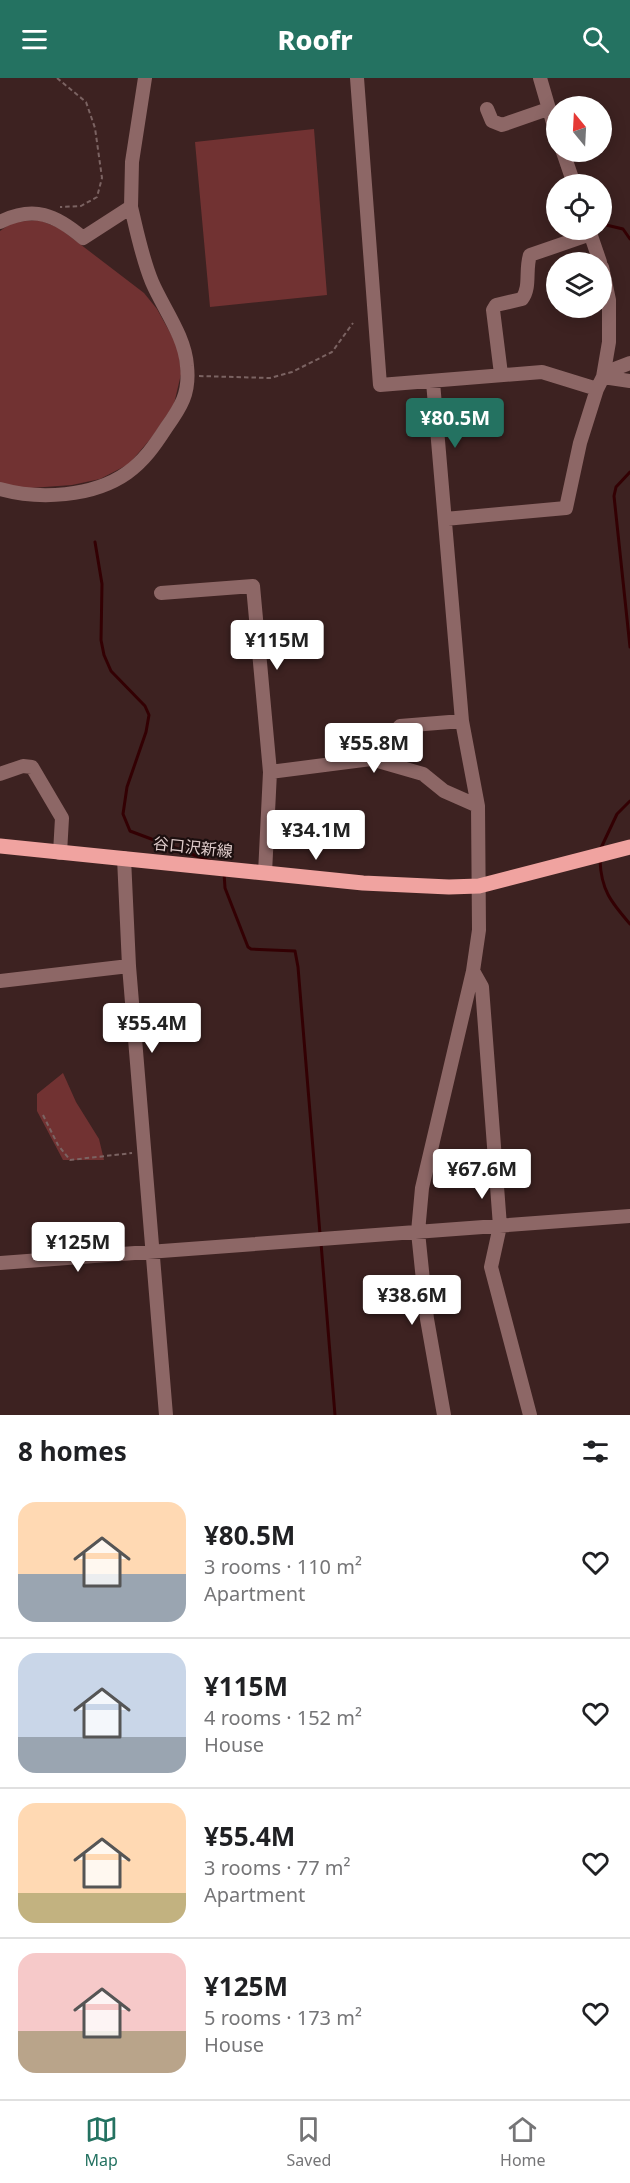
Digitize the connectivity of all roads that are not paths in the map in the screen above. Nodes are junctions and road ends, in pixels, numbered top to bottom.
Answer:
1 (145, 78) edge
2 (357, 78) edge
3 (540, 78) edge
4 (546, 101) edge
5 (487, 109) dead end
6 (546, 110) edge
7 (131, 207) junction
8 (0, 222) edge
9 (569, 240) edge
10 (609, 318) edge
11 (630, 363) edge
12 (501, 374) junction
13 (630, 381) edge
14 (434, 382) junction
15 (600, 383) junction
16 (0, 489) edge
17 (445, 519) junction
18 (161, 593) dead end
19 (462, 721) junction
20 (371, 759) junction
21 (270, 772) junction
22 (0, 774) edge
23 (478, 806) junction
24 (0, 846) edge
25 (630, 847) edge
26 (60, 853) junction
27 (124, 858) junction
28 (266, 873) junction
29 (479, 886) junction
30 (129, 966) junction
31 (474, 970) junction
32 (0, 981) edge
33 (630, 1216) edge
34 (500, 1226) junction
35 (418, 1232) junction
36 (154, 1252) junction
37 (0, 1263) edge
38 (166, 1415) edge
39 (444, 1415) edge
40 (530, 1415) edge

1 - 7 street
2 - 14 street
3 - 4 street
5 - 6 street
7 - 8 street
7 - 16 street
9 - 12 street
10 - 15 street
11 - 15 street
12 - 14 street
12 - 15 street
13 - 15 street
14 - 17 street
15 - 17 street
17 - 19 street
18 - 21 street
19 - 20 street
19 - 23 street
20 - 21 street
20 - 23 street
21 - 28 street
22 - 26 street
23 - 29 street
24 - 26 main road, 谷口沢新線
25 - 29 main road, 谷口沢新線
26 - 27 main road, 谷口沢新線
27 - 28 main road, 谷口沢新線
27 - 30 street
28 - 29 main road, 谷口沢新線
29 - 31 street
30 - 32 street
30 - 36 street
31 - 34 street
31 - 35 street
33 - 34 street
34 - 35 street
34 - 40 street
35 - 36 street
35 - 39 street
36 - 37 street
36 - 38 street

